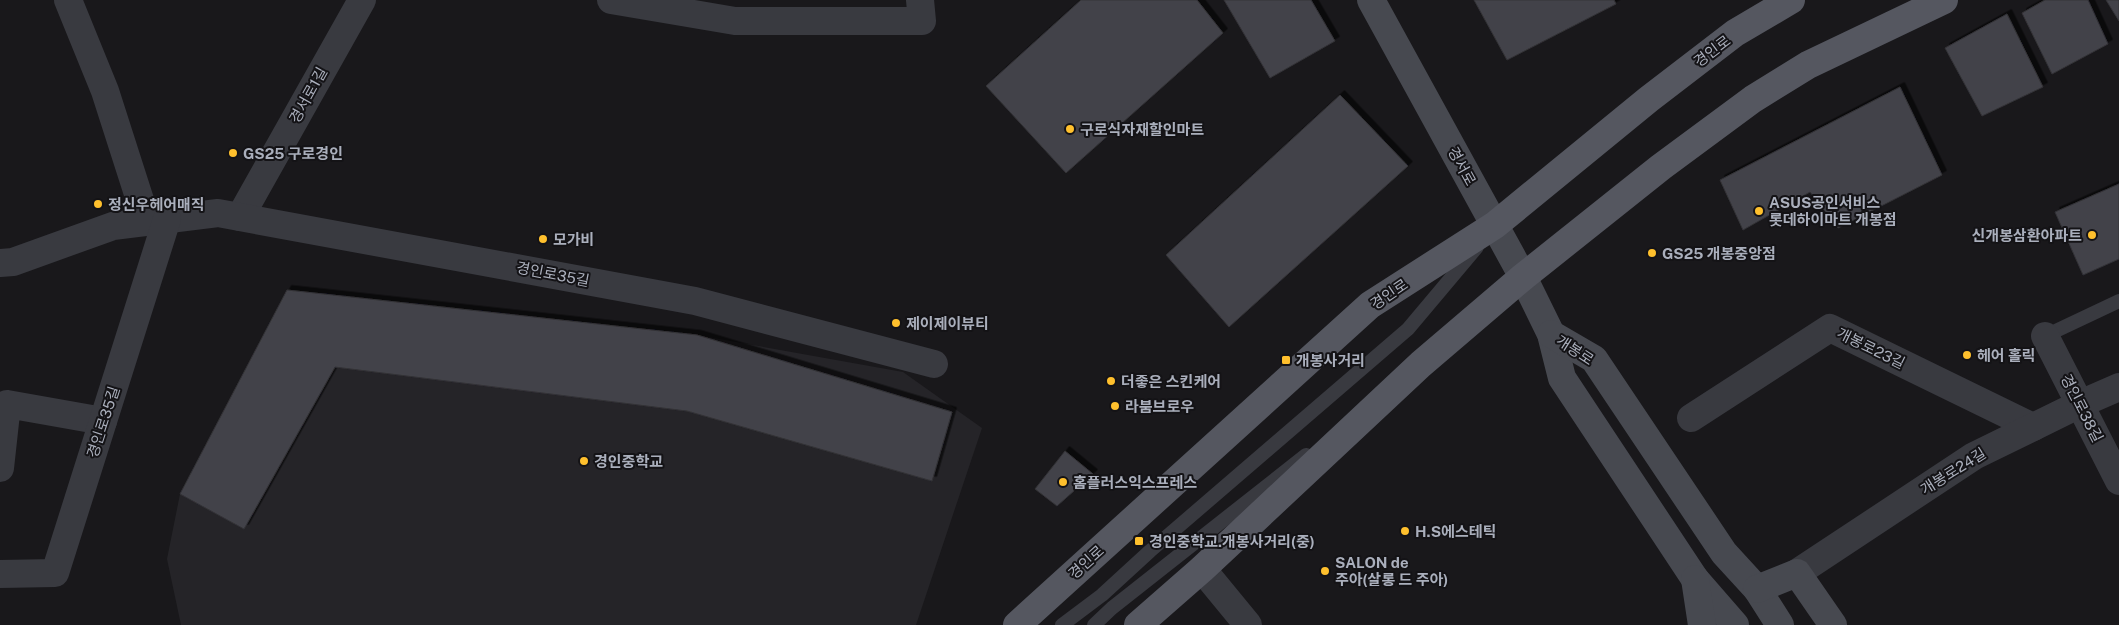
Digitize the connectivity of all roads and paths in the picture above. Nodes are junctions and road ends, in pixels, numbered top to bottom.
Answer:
1 (68, 0) edge
2 (362, 0) edge
3 (611, 0) edge
4 (920, 0) edge
5 (1371, 0) edge
6 (1791, 0) edge
7 (1944, 0) edge
8 (240, 216) junction
9 (157, 220) junction
10 (1495, 225) junction
11 (0, 263) edge
12 (1523, 277) junction
13 (2119, 301) edge
14 (1551, 334) junction
15 (2045, 336) joint
16 (934, 364) dead end
17 (1421, 364) junction
18 (2119, 387) edge
19 (2080, 404) junction
20 (1691, 418) dead end
21 (103, 421) junction
22 (2033, 427) junction
23 (0, 468) edge
24 (2119, 481) edge
25 (1202, 569) junction
26 (1797, 573) junction
27 (0, 574) edge
28 (1695, 579) junction
29 (1757, 588) junction
30 (1017, 625) edge
31 (1062, 625) edge
32 (1094, 625) edge
33 (1138, 625) edge
34 (1248, 625) edge
35 (1702, 625) edge
36 (1735, 625) edge
37 (1780, 625) edge
38 (1833, 625) edge

1 - 9 street
2 - 8 street, 경서로1길
3 - 4 street
5 - 10 main road, 경서로
6 - 10 main road, 경인로
7 - 12 main road
8 - 9 street, 경인로35길
8 - 16 street, 경인로35길
9 - 11 street, 경인로35길
9 - 21 street, 경인로35길
10 - 12 main road, 경서로
10 - 30 main road, 경인로
10 - 31 lane
12 - 14 main road, 경서로
12 - 17 main road
13 - 15 lane
14 - 28 main road, 개봉로
14 - 29 main road, 개봉로
15 - 19 street, 경인로38길
17 - 25 main road
17 - 32 lane
18 - 19 street, 개봉로24길
19 - 22 street, 개봉로24길
19 - 24 street, 경인로38길
20 - 22 street, 개봉로23길
21 - 23 street
21 - 27 street, 경인로35길
22 - 26 street, 개봉로24길
25 - 33 main road
25 - 34 street
26 - 29 main road
26 - 38 main road
28 - 35 main road
28 - 36 main road, 개봉로
29 - 37 main road, 개봉로

